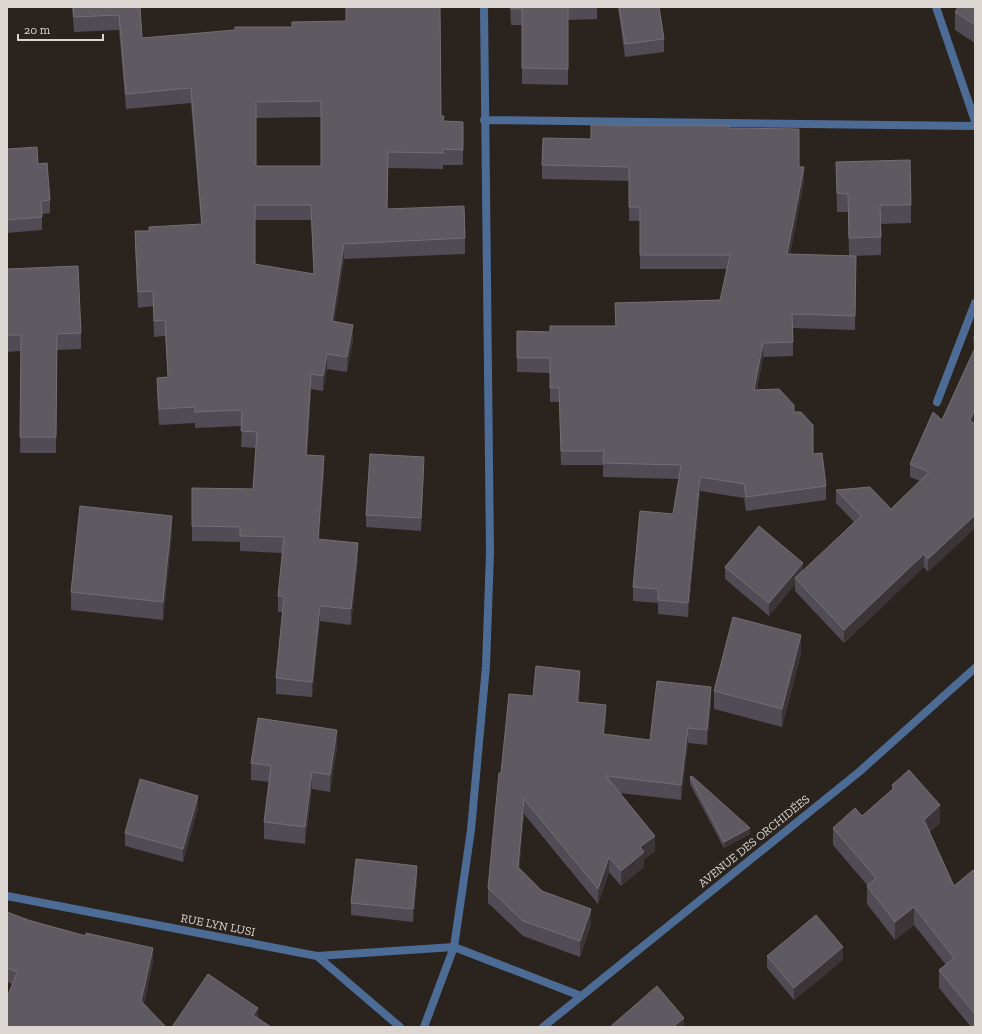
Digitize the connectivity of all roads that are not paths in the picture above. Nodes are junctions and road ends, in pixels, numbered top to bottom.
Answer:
1 (484, 7) edge
2 (936, 7) edge
3 (484, 120) junction
4 (975, 122) edge
5 (975, 126) edge
6 (975, 303) edge
7 (937, 402) dead end
8 (975, 668) edge
9 (7, 896) edge
10 (454, 947) junction
11 (318, 956) junction
12 (581, 996) junction
13 (400, 1027) edge
14 (424, 1027) edge
15 (543, 1027) edge

1 - 3 street
2 - 4 street
3 - 5 street
3 - 10 street
6 - 7 street
8 - 12 street, AVENUE DES ORCHIDÉES
9 - 11 street, RUE LYN LUSI
10 - 11 street
10 - 12 street
10 - 14 street
11 - 13 street, RUE LYN LUSI
12 - 15 street, AVENUE DES ORCHIDÉES

